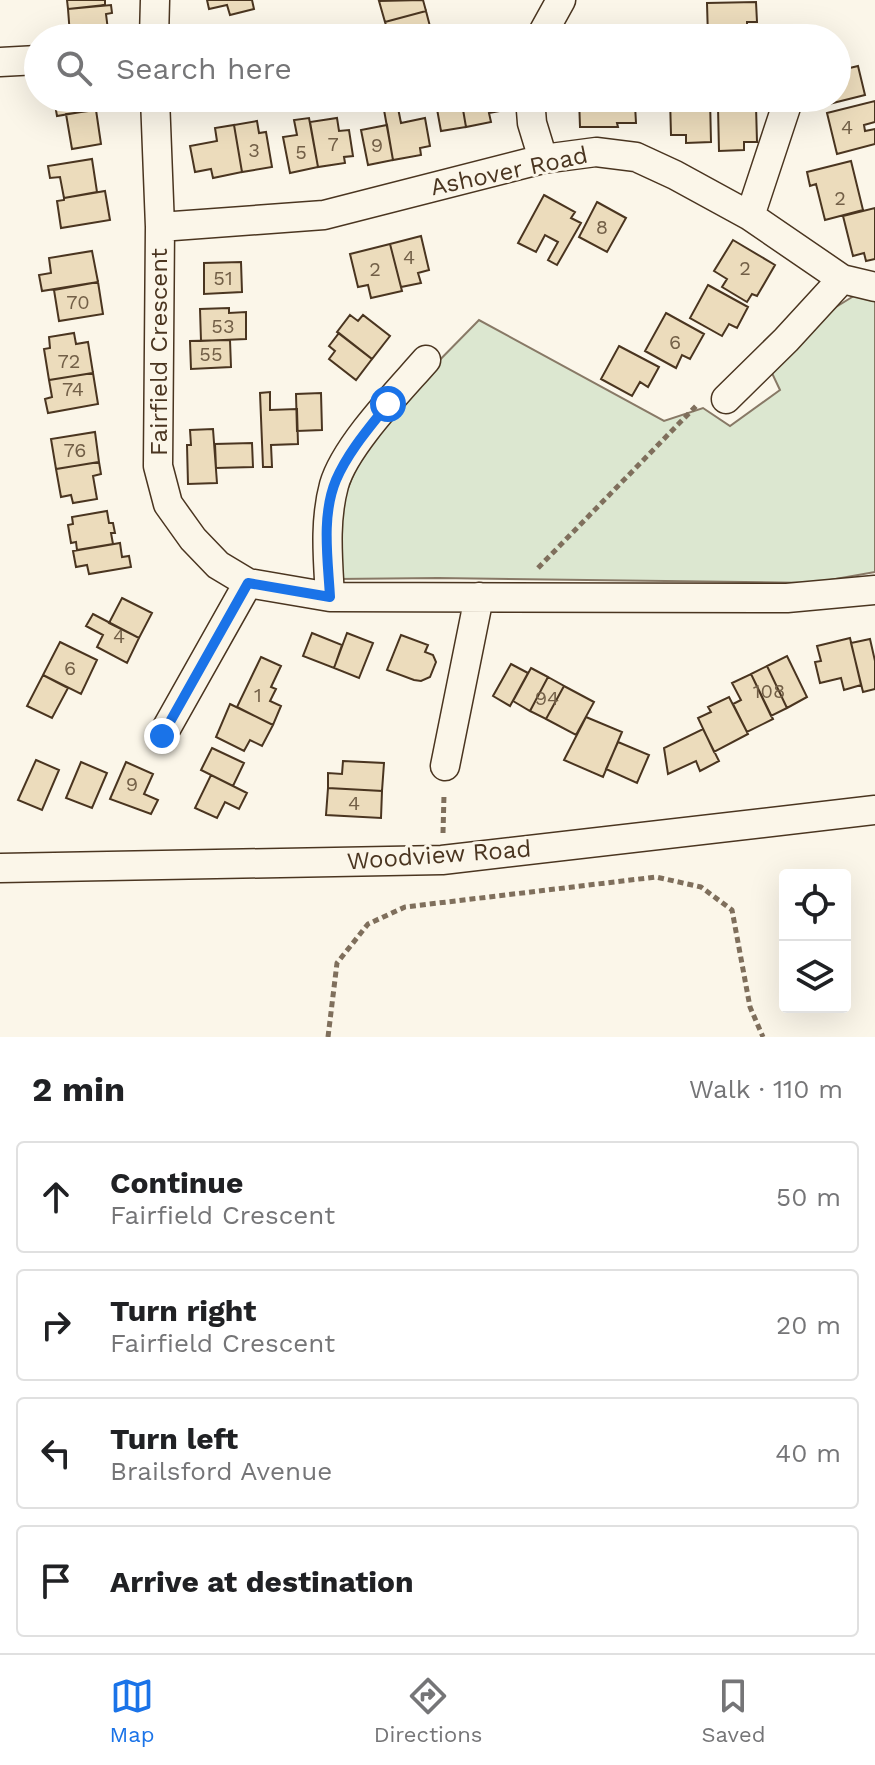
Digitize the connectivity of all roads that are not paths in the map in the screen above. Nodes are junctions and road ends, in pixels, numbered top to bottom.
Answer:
1 (155, 0) edge
2 (561, 0) edge
3 (154, 24) edge
4 (548, 24) edge
5 (24, 61) edge
6 (0, 62) edge
7 (156, 112) edge
8 (531, 112) edge
9 (784, 112) edge
10 (543, 159) junction
11 (750, 216) junction
12 (160, 227) junction
13 (842, 279) junction
14 (875, 287) edge
15 (426, 360) dead end
16 (726, 399) road end
17 (248, 583) junction
18 (875, 590) edge
19 (330, 597) junction
20 (479, 597) junction
21 (162, 736) dead end
22 (445, 766) road end
23 (875, 810) edge
24 (0, 868) edge

1 - 3 street
2 - 4 street
5 - 6 street
7 - 12 street, Fairfield Crescent
8 - 10 street
9 - 11 street
10 - 11 street, Ashover Road
10 - 12 street, Ashover Road
11 - 13 street, Ashover Road
12 - 17 street, Fairfield Crescent
13 - 14 street, Ashover Road
13 - 16 street
15 - 19 street
17 - 19 street, Fairfield Crescent
17 - 21 street
18 - 20 street, Fairfield Crescent
19 - 20 street, Fairfield Crescent
20 - 22 street
23 - 24 street, Woodview Road

